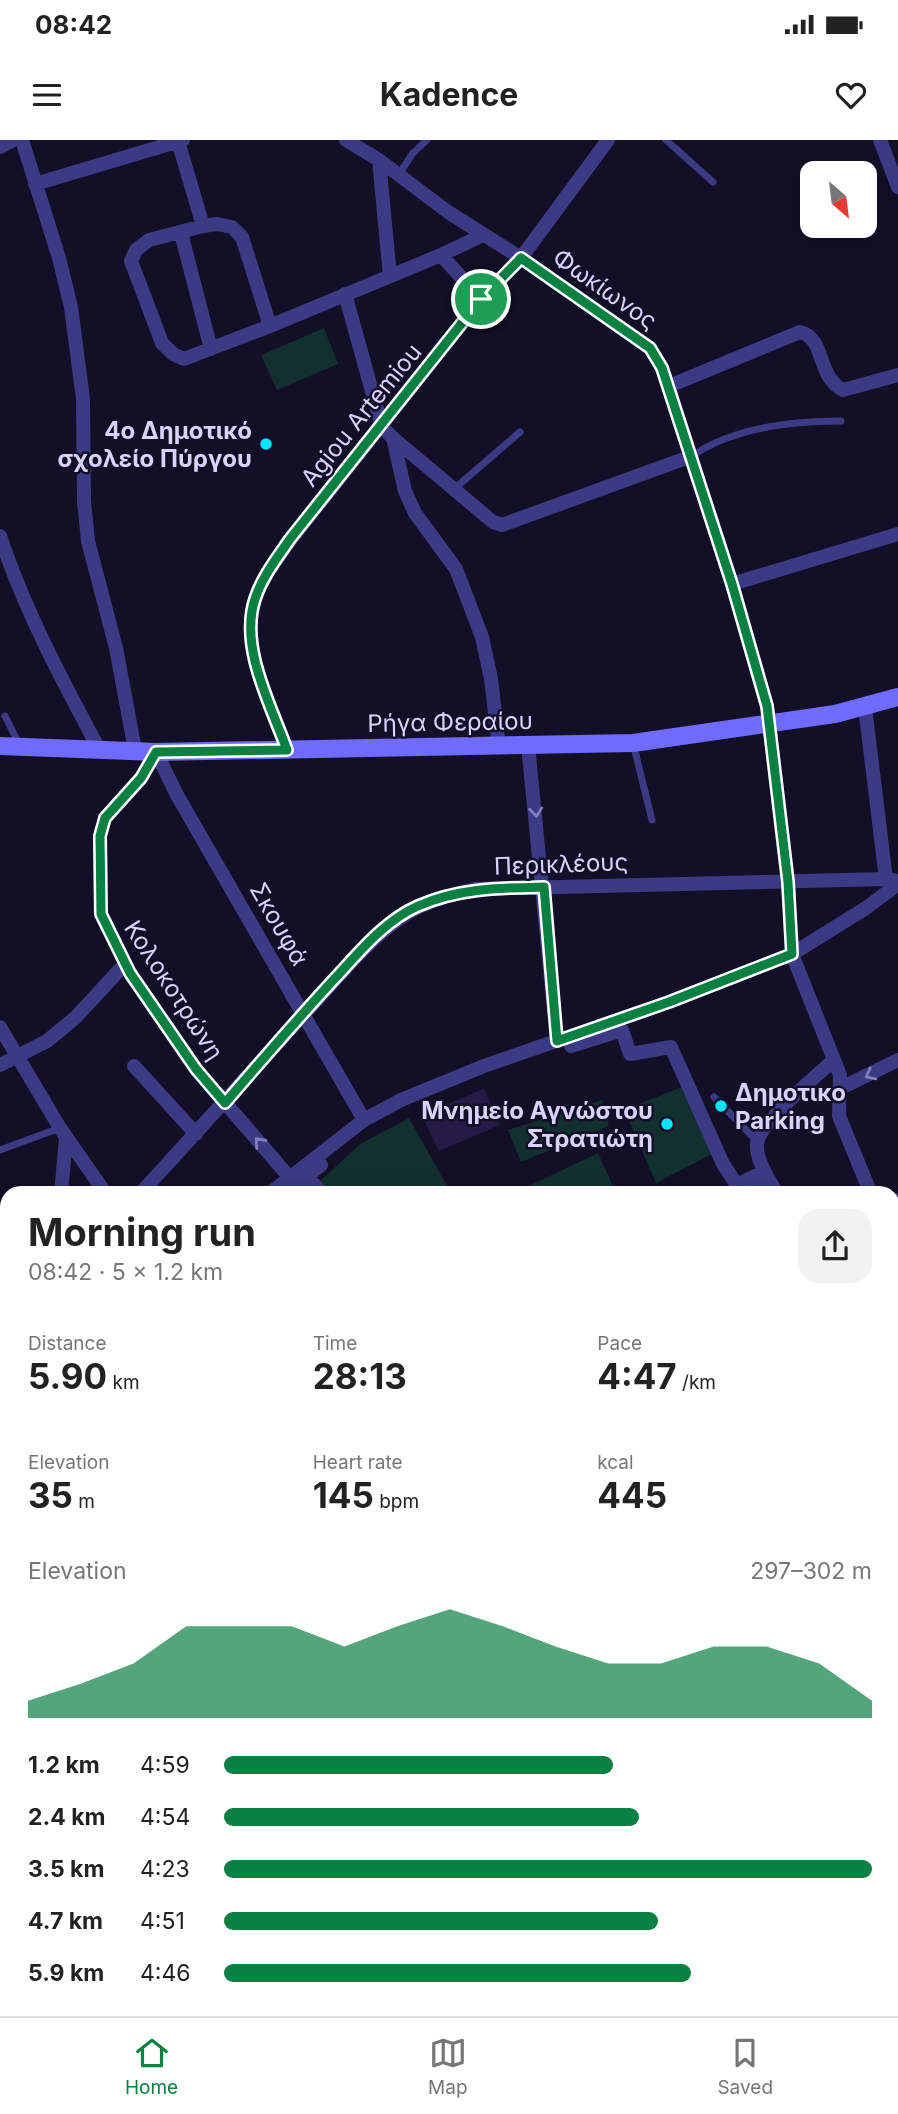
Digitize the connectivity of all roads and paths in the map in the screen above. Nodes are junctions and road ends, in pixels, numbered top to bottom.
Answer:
1 (13, 140) edge
2 (22, 140) edge
3 (346, 140) edge
4 (427, 140) edge
5 (608, 140) edge
6 (666, 140) edge
7 (880, 140) edge
8 (181, 141) edge
9 (0, 148) edge
10 (379, 160) junction
11 (895, 173) edge
12 (399, 174) junction
13 (713, 182) dead end
14 (35, 184) junction
15 (898, 187) edge
16 (203, 226) junction
17 (181, 233) junction
18 (483, 235) junction
19 (441, 255) junction
20 (521, 258) junction
21 (390, 276) junction
22 (345, 294) junction
23 (481, 299) junction
24 (270, 326) junction
25 (211, 349) junction
26 (898, 375) edge
27 (669, 386) junction
28 (841, 421) dead end
29 (382, 427) junction
30 (520, 432) dead end
31 (393, 438) junction
32 (692, 456) junction
33 (453, 490) junction
34 (898, 534) edge
35 (0, 536) edge
36 (732, 584) junction
37 (898, 698) edge
38 (865, 707) junction
39 (5, 716) dead end
40 (770, 724) junction
41 (632, 743) junction
42 (528, 745) junction
43 (0, 746) edge
44 (20, 746) junction
45 (499, 747) junction
46 (99, 749) junction
47 (287, 750) junction
48 (135, 751) junction
49 (156, 752) junction
50 (652, 820) dead end
51 (894, 881) edge
52 (788, 882) junction
53 (544, 887) junction
54 (792, 954) junction
55 (125, 964) junction
56 (304, 1012) junction
57 (0, 1027) edge
58 (557, 1041) junction
59 (16, 1056) junction
60 (834, 1060) junction
61 (898, 1060) edge
62 (0, 1065) edge
63 (134, 1066) dead end
64 (841, 1088) junction
65 (714, 1097) dead end
66 (225, 1103) junction
67 (363, 1120) junction
68 (63, 1133) junction
69 (196, 1134) junction
70 (757, 1141) junction
71 (0, 1150) edge
72 (291, 1178) junction
73 (61, 1186) edge
74 (100, 1186) edge
75 (147, 1186) edge
76 (280, 1186) edge
77 (298, 1186) edge
78 (315, 1186) edge
79 (760, 1186) edge
80 (773, 1186) edge
81 (868, 1186) edge

1 - 9 street
2 - 14 street
3 - 10 street, Φωκίωνος
4 - 12 lane
5 - 20 street, Agiou Artemiou
6 - 13 lane
7 - 11 street
8 - 14 street
8 - 16 street
10 - 12 street, Φωκίωνος
10 - 21 street
11 - 15 street
12 - 18 street, Φωκίωνος
14 - 48 street
16 - 17 street
16 - 24 street
17 - 25 street
17 - 25 street
18 - 19 street
18 - 20 street, Φωκίωνος
19 - 21 street
19 - 23 street
20 - 23 street, Agiou Artemiou
20 - 27 street, Φωκίωνος
21 - 22 street
22 - 24 street
22 - 29 street
23 - 29 street, Agiou Artemiou
24 - 25 street
26 - 27 street
27 - 32 street, Φωκίωνος
28 - 32 lane
29 - 31 street
29 - 47 street, Agiou Artemiou
30 - 33 lane
31 - 33 street
31 - 45 street
32 - 33 street
32 - 36 street, Φωκίωνος
34 - 36 street
35 - 46 street
36 - 40 street, Φωκίωνος
37 - 38 street, Ρήγα Φεραίου
38 - 40 street, Ρήγα Φεραίου
38 - 51 street
39 - 44 lane
40 - 41 street, Ρήγα Φεραίου
40 - 52 street, Φωκίωνος
41 - 42 street, Ρήγα Φεραίου
41 - 50 lane
42 - 45 street, Ρήγα Φεραίου
42 -> 53 street
43 - 44 street, Ρήγα Φεραίου
44 - 46 street, Ρήγα Φεραίου
45 - 47 street, Ρήγα Φεραίου
46 - 48 street, Ρήγα Φεραίου
47 - 49 street, Ρήγα Φεραίου
48 - 49 street, Ρήγα Φεραίου
49 - 55 street, Κολοκοτρώνη
49 - 56 street, Σκουφά
51 - 52 street, Περικλέους
51 - 54 street
52 - 53 street, Περικλέους
52 - 54 street, Φωκίωνος
53 - 56 street, Περικλέους
53 - 58 street
54 - 58 street
54 - 60 street, Φωκίωνος
55 - 59 street
55 - 66 street, Κολοκοτρώνη
56 - 66 street, Περικλέους
56 - 67 street, Σκουφά
57 - 59 street
58 - 67 street
59 - 62 street
59 - 68 street
60 - 64 street, Φωκίωνος
60 - 70 street
61 -> 64 street
63 - 69 street
64 - 81 street, Φωκίωνος
65 - 70 lane
66 - 69 street, Περικλέους
72 -> 66 street, Κολοκοτρώνη
67 - 72 street
68 - 71 lane
68 - 73 street
68 - 74 street
69 - 75 street, Περικλέους
70 - 80 street
72 - 76 street
72 - 77 street, Κολοκοτρώνη
78 - 79 street

